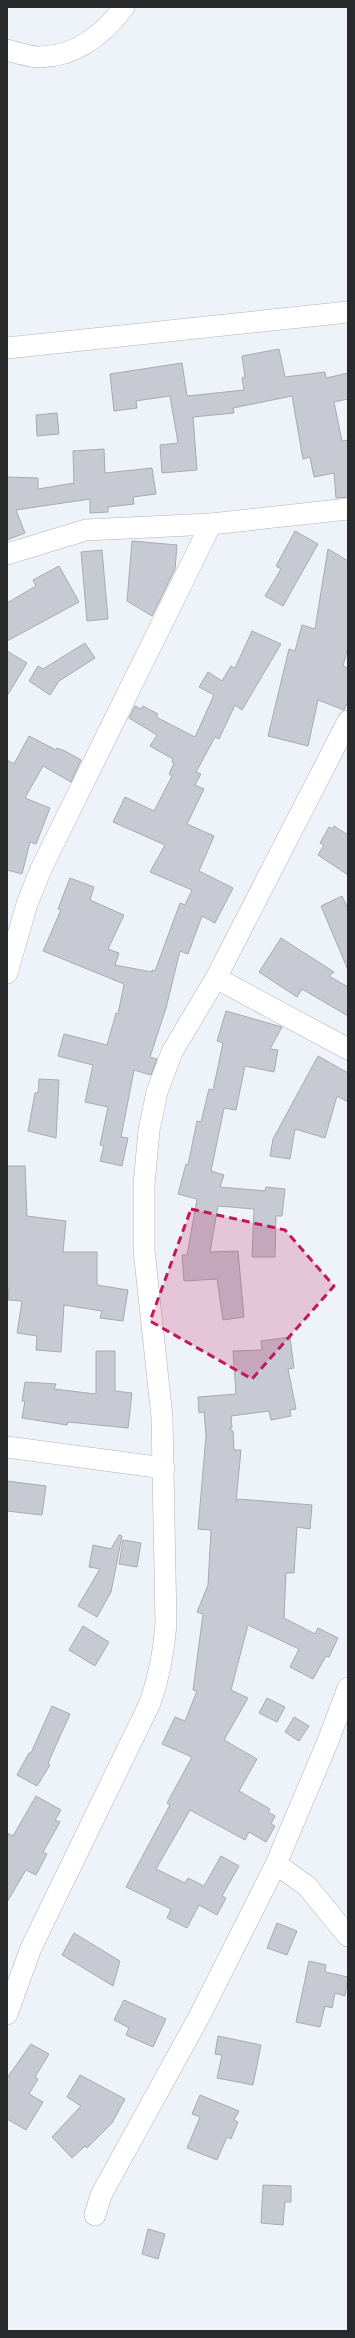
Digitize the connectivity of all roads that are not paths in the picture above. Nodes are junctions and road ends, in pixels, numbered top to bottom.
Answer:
1 (124, 7) edge
2 (7, 50) edge
3 (348, 312) edge
4 (7, 348) edge
5 (348, 509) edge
6 (211, 524) junction
7 (7, 554) edge
8 (348, 721) edge
9 (7, 972) edge
10 (216, 978) junction
11 (348, 1049) edge
12 (7, 1447) edge
13 (164, 1468) junction
14 (348, 1688) edge
15 (276, 1864) junction
16 (348, 1936) edge
17 (7, 2014) edge
18 (95, 2215) dead end

1 - 2 street
3 - 4 street
5 - 6 street
6 - 7 street
6 - 9 street
8 - 10 street
10 - 11 street
10 - 13 street
12 - 13 street
13 - 17 street
14 - 15 street
15 - 16 street
15 - 18 street

